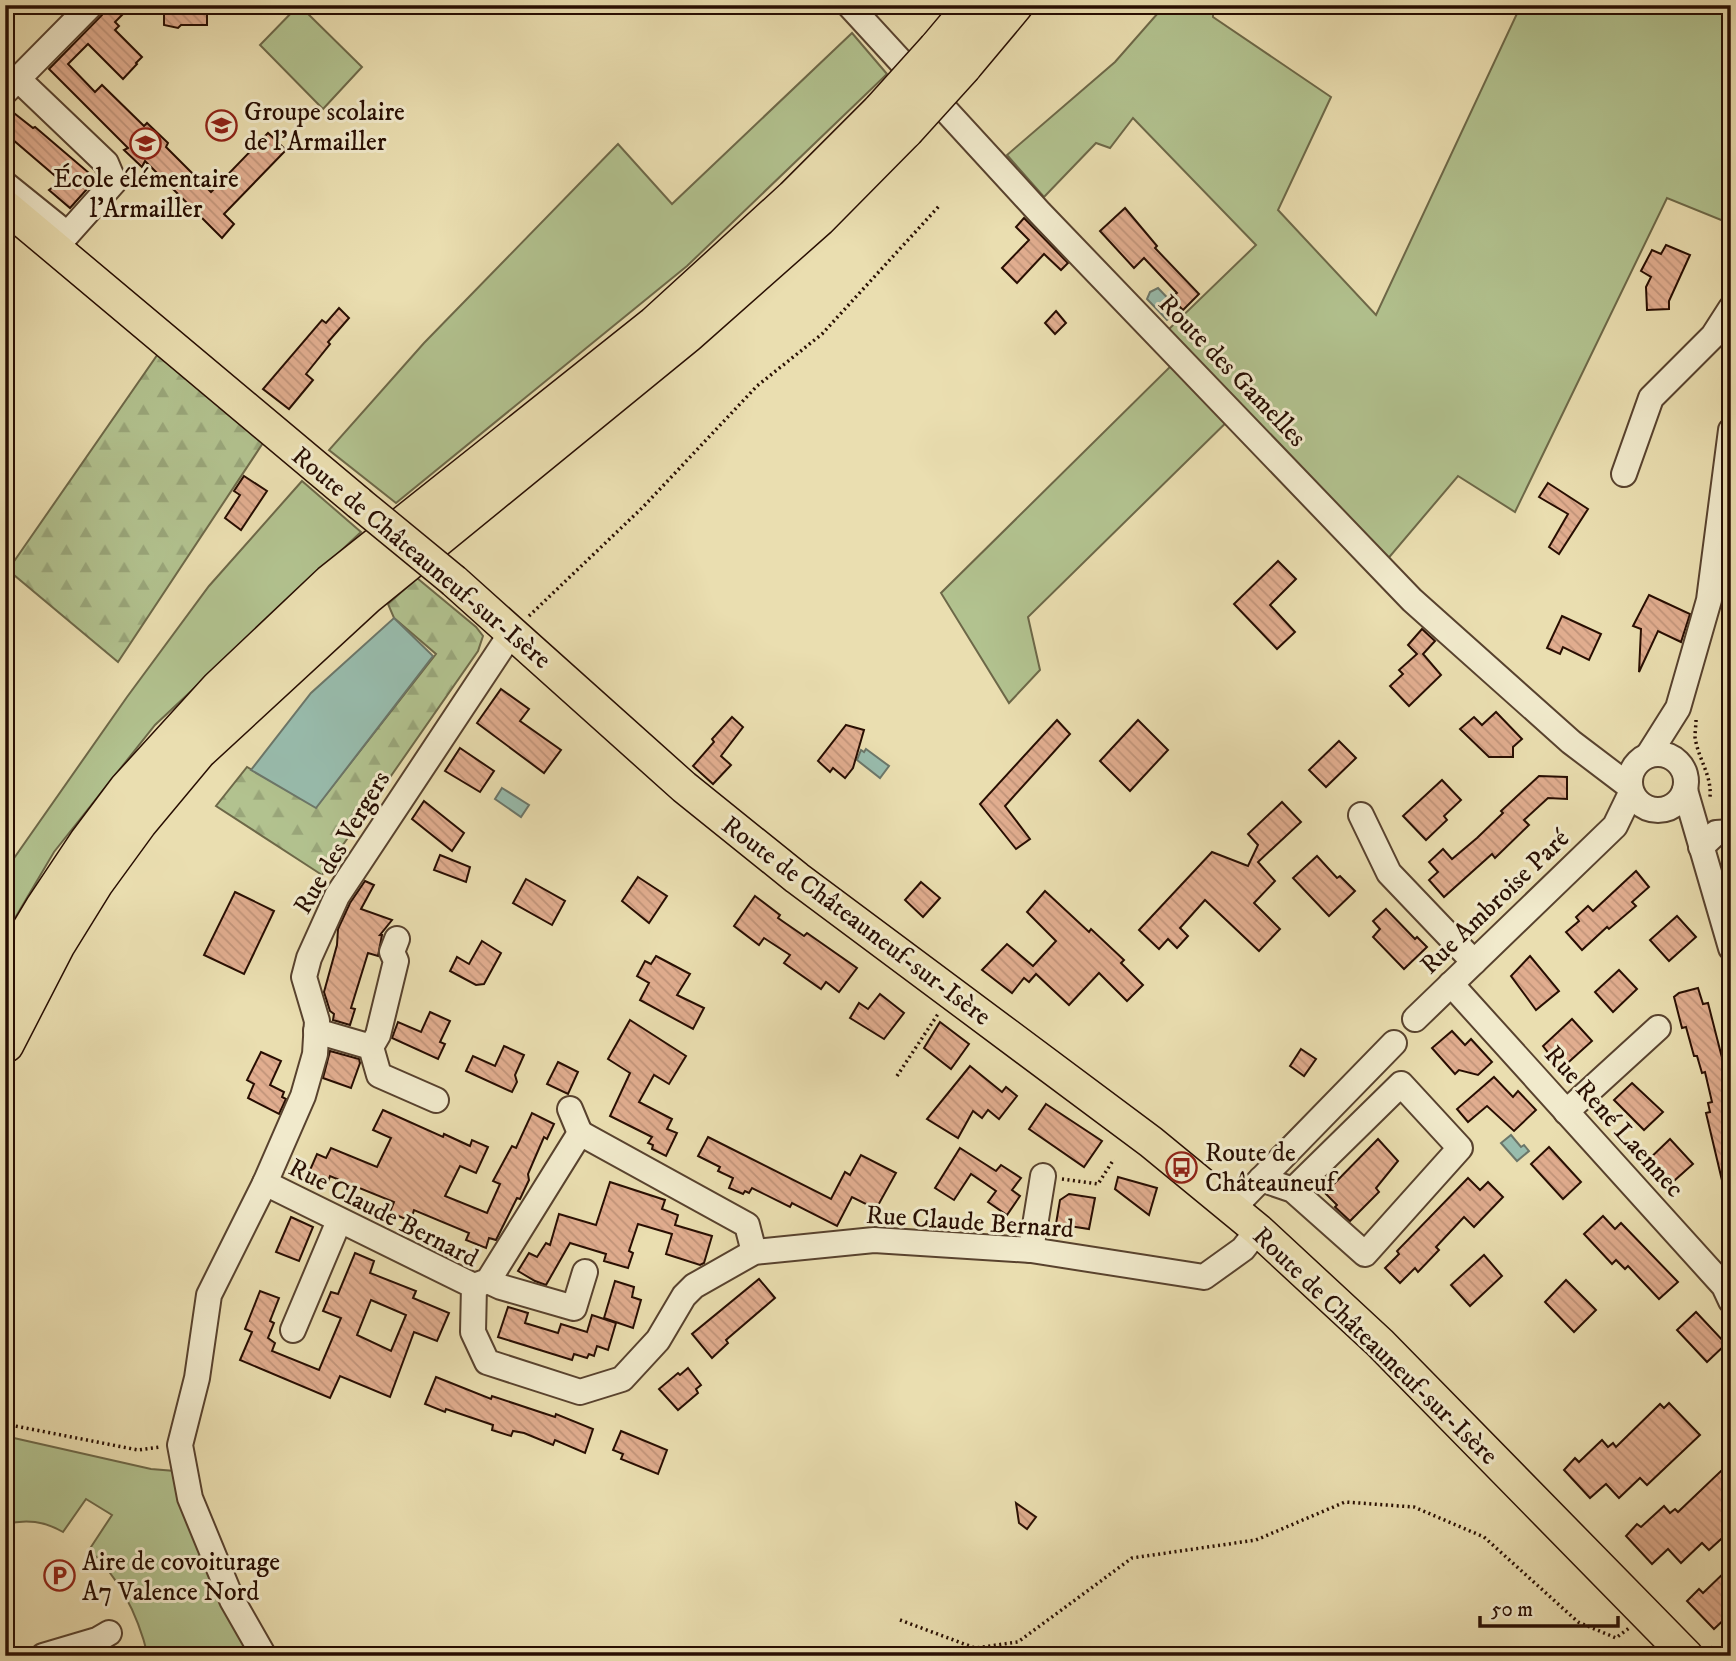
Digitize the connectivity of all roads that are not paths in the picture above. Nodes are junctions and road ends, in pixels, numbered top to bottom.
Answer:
1 (91, 5) edge
2 (849, 5) edge
3 (974, 5) edge
4 (1014, 5) edge
5 (950, 58) junction
6 (12, 85) edge
7 (893, 120) junction
8 (5, 184) edge
9 (5, 206) edge
10 (62, 241) junction
11 (1731, 308) edge
12 (1731, 430) edge
13 (1624, 474) dead end
14 (512, 632) junction
15 (1687, 714) junction
16 (1645, 756) junction
17 (1591, 757) junction
18 (1680, 763) junction
19 (1685, 790) junction
20 (1642, 800) junction
21 (1361, 815) dead end
22 (1716, 837) edge
23 (397, 939) dead end
24 (1731, 948) edge
25 (1474, 962) junction
26 (5, 973) edge
27 (1451, 984) junction
28 (1415, 1019) dead end
29 (1658, 1028) dead end
30 (316, 1031) junction
31 (1394, 1043) dead end
32 (5, 1044) edge
33 (371, 1047) junction
34 (436, 1100) dead end
35 (570, 1109) dead end
36 (1566, 1111) junction
37 (580, 1133) junction
38 (1043, 1176) road end
39 (1261, 1179) junction
40 (265, 1183) junction
41 (1293, 1190) junction
42 (1233, 1209) junction
43 (340, 1221) junction
44 (1258, 1230) junction
45 (1031, 1250) junction
46 (754, 1252) junction
47 (585, 1272) dead end
48 (481, 1284) junction
49 (1731, 1301) edge
50 (293, 1330) dead end
51 (109, 1633) dead end
52 (43, 1656) edge
53 (264, 1656) edge
54 (1687, 1656) edge

1 - 6 street
2 - 17 street, Route des Gamelles
3 - 5 highway
4 - 5 highway
5 - 7 highway, bridge
6 - 10 street
7 - 26 highway
7 - 32 highway
8 - 10 street
9 - 10 main road, Route de Châteauneuf-sur-Isère
10 - 14 main road, Route de Châteauneuf-sur-Isère, bridge
11 - 13 street
12 - 15 street
14 - 30 street, Rue des Vergers
14 - 42 main road, Route de Châteauneuf-sur-Isère
15 - 16 street
15 - 18 street
16 - 17 street
16 - 18 street
16 - 20 street
17 - 20 street, Route des Gamelles
18 - 19 street
19 - 20 street
19 - 22 street
20 - 22 street, Route des Gamelles
20 - 25 street, Rue Ambroise Paré
21 - 25 street
22 - 24 street
23 - 33 street
25 - 27 street, Rue Ambroise Paré
27 - 28 street, Rue Ambroise Paré
27 - 36 street, Rue René Laennec
29 - 36 street
30 - 33 street
30 - 40 street, Rue des Vergers
31 - 39 street
33 - 34 street
35 - 37 street
36 - 49 street, Rue René Laennec
37 - 46 street
37 - 48 street
38 - 45 street
39 - 41 street
39 - 42 street
40 - 43 street, Rue Claude Bernard
40 - 53 street, Rue des Vergers
41 - 41 street
42 - 44 main road, Route de Châteauneuf-sur-Isère
43 - 48 street, Rue Claude Bernard
43 - 50 street
44 - 45 street, Rue Claude Bernard
44 - 54 main road, Route de Châteauneuf-sur-Isère
45 - 46 street, Rue Claude Bernard
46 - 48 street, Rue Claude Bernard
47 - 48 street
51 - 52 street

